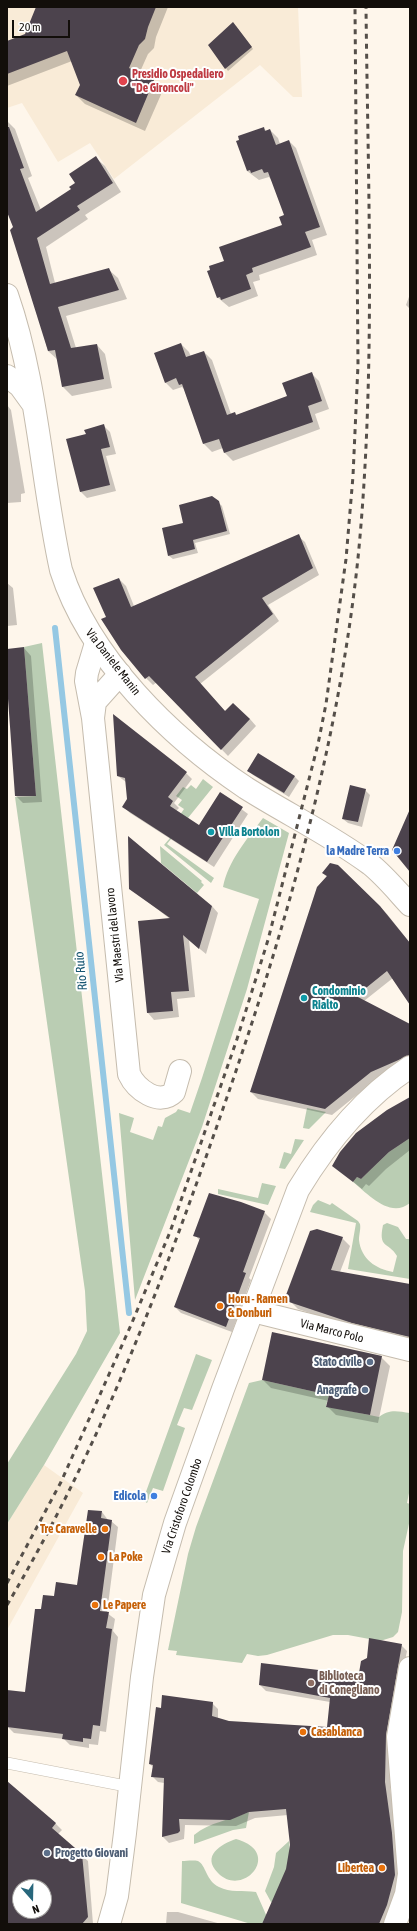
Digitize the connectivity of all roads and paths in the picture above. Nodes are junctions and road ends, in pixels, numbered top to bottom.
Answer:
1 (7, 295) edge
2 (12, 326) edge
3 (7, 376) edge
4 (34, 405) junction
5 (96, 643) junction
6 (120, 674) junction
7 (93, 718) junction
8 (410, 905) edge
9 (410, 1067) edge
10 (180, 1071) dead end
11 (410, 1085) edge
12 (352, 1119) junction
13 (254, 1311) junction
14 (410, 1350) edge
15 (410, 1668) edge
16 (7, 1763) edge
17 (130, 1787) junction
18 (409, 1859) edge
19 (402, 1914) edge
20 (109, 1924) edge

1 - 2 street, Via Daniele Manin
2 - 4 street, Via Daniele Manin
3 - 4 street
4 - 5 street, Via Daniele Manin
5 - 6 street, Via Daniele Manin
5 - 7 street, Via Maestri del lavoro
6 - 7 street, Via Maestri del lavoro
6 - 8 street, Via Daniele Manin
7 - 10 street, Via Maestri del lavoro
9 - 12 street, Via Cristoforo Colombo
11 - 12 street, Via Cristoforo Colombo
12 - 13 street, Via Cristoforo Colombo
13 - 14 street, Via Marco Polo
13 - 17 street, Via Cristoforo Colombo
15 - 18 street
16 - 17 lane
17 - 20 street, Via Cristoforo Colombo
18 - 19 street

